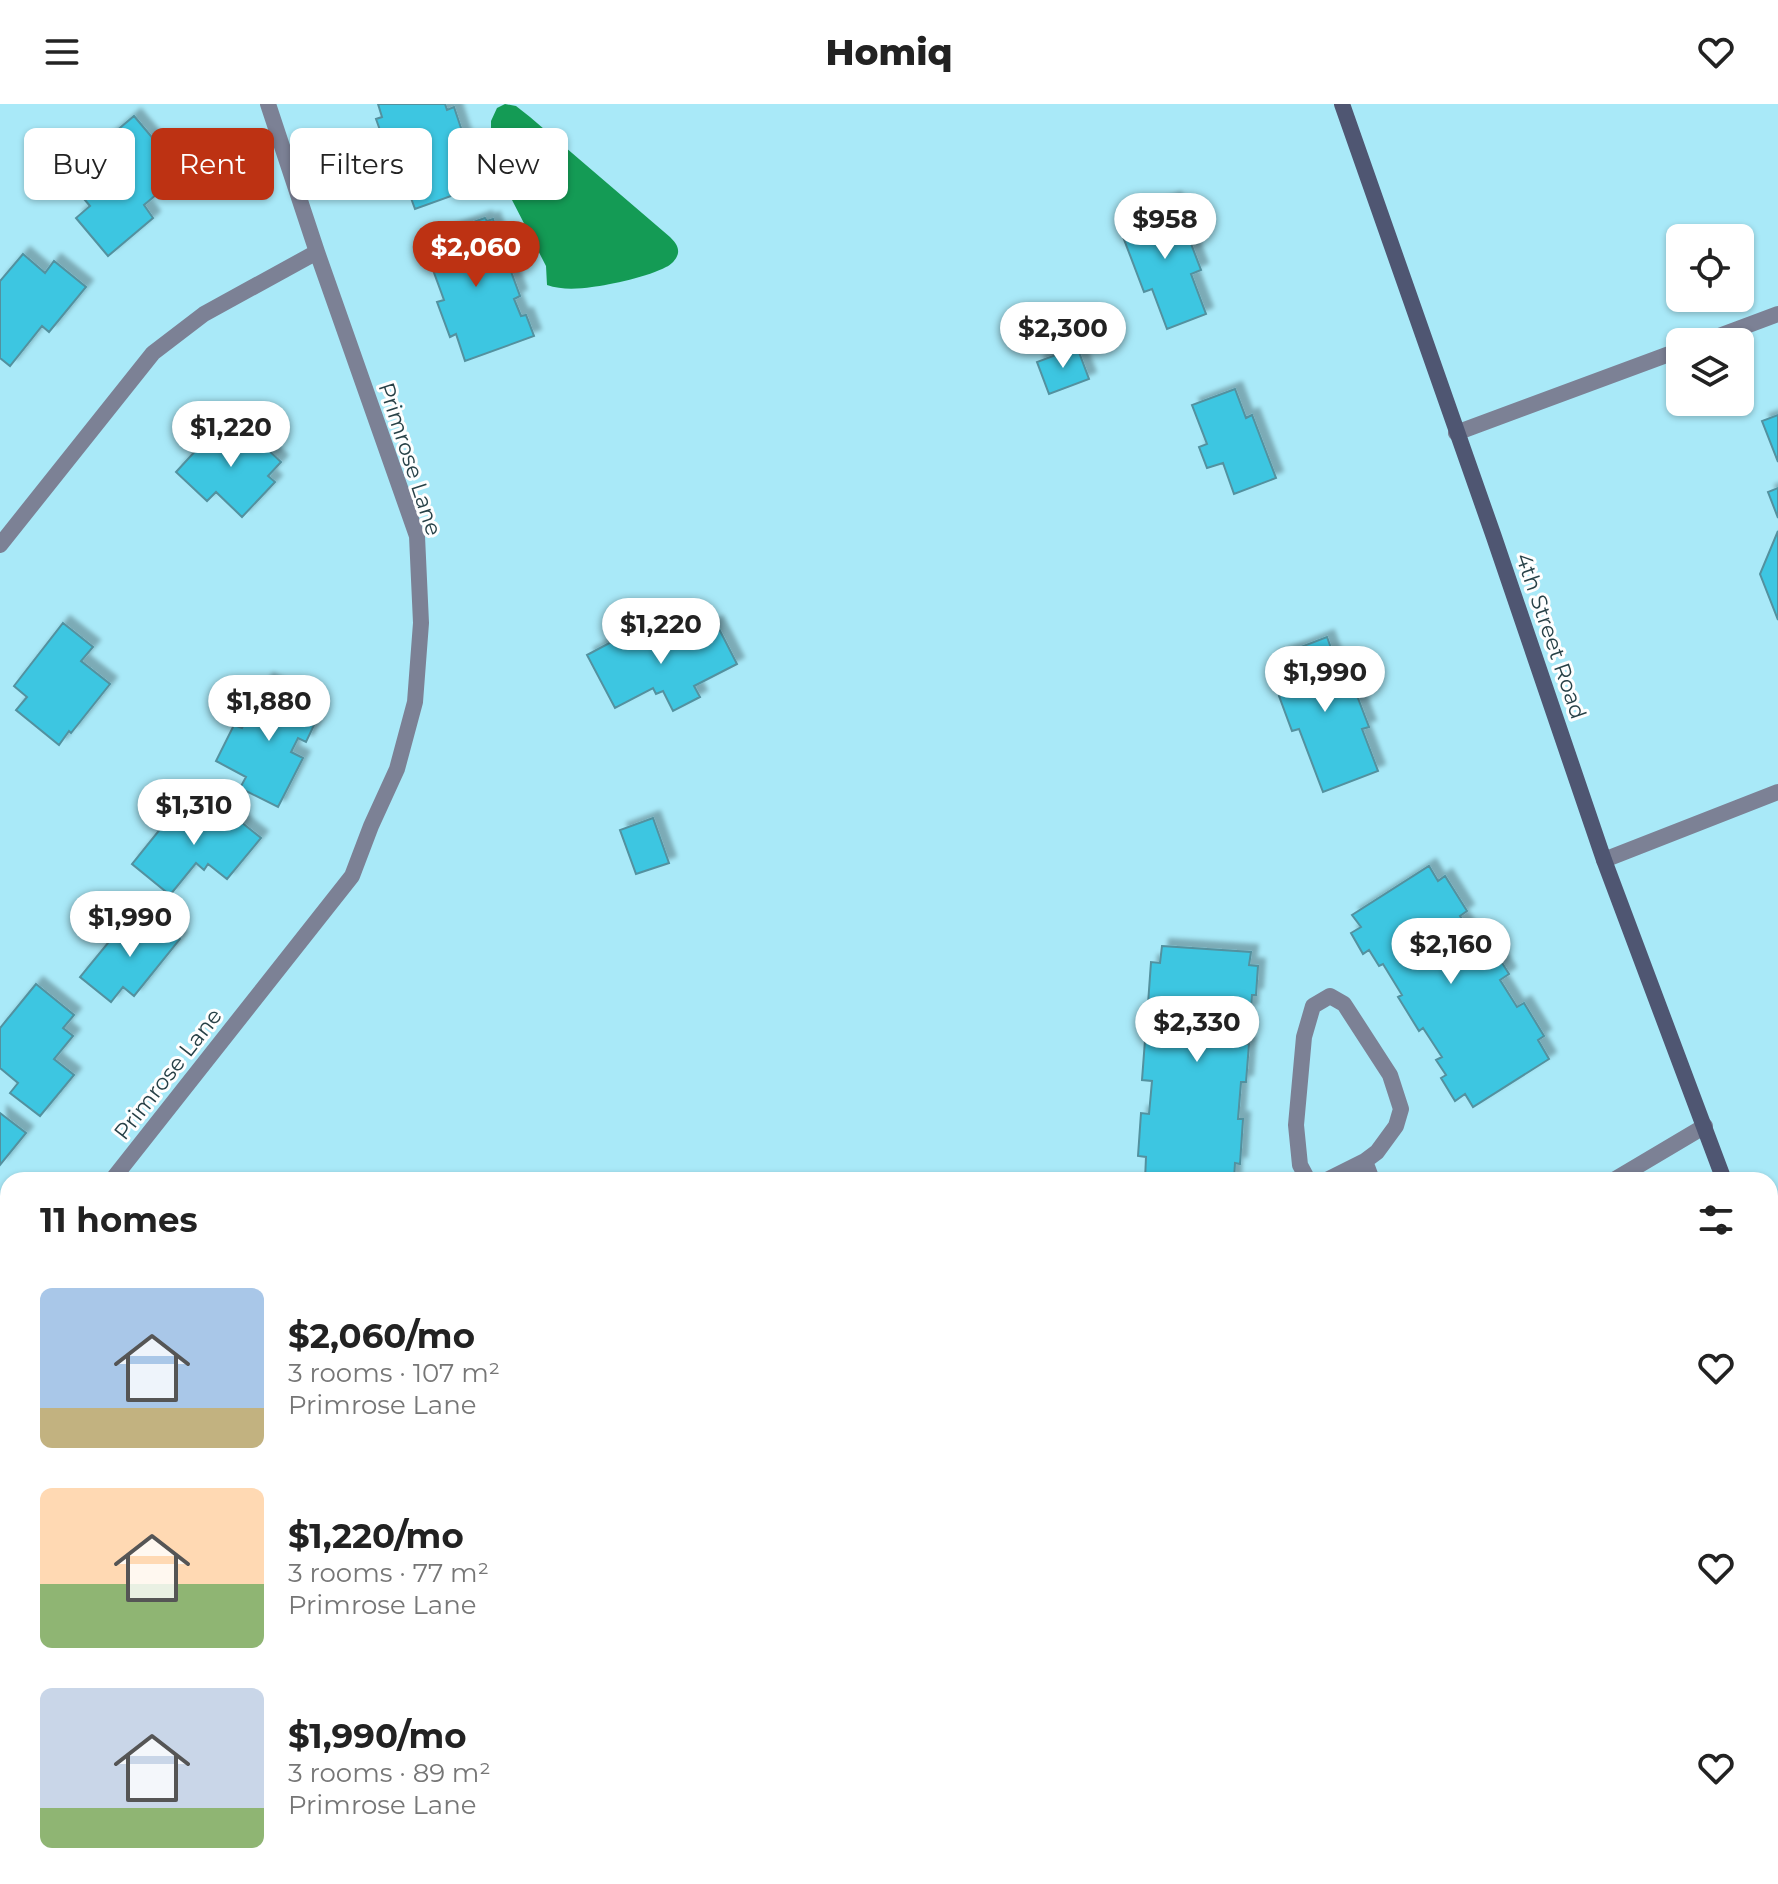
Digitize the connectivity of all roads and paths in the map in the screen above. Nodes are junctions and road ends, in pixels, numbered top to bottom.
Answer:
1 (268, 104) edge
2 (1342, 104) edge
3 (317, 252) junction
4 (1778, 314) edge
5 (1740, 328) edge
6 (1666, 355) edge
7 (1456, 433) junction
8 (0, 545) edge
9 (1778, 792) edge
10 (1604, 860) junction
11 (1705, 1126) junction
12 (1365, 1161) junction
13 (118, 1172) edge
14 (1304, 1172) edge
15 (1343, 1172) edge
16 (1369, 1172) edge
17 (1627, 1172) edge
18 (1721, 1172) edge

1 - 3 street, Primrose Lane
2 - 7 street, 4th Street Road
3 - 8 street
3 - 13 street, Primrose Lane
4 - 5 street
6 - 7 street
7 - 10 street, 4th Street Road
9 - 10 street
10 - 11 street, 4th Street Road
11 - 17 street
11 - 18 street, 4th Street Road
12 - 14 street
12 - 15 street
12 - 16 street

